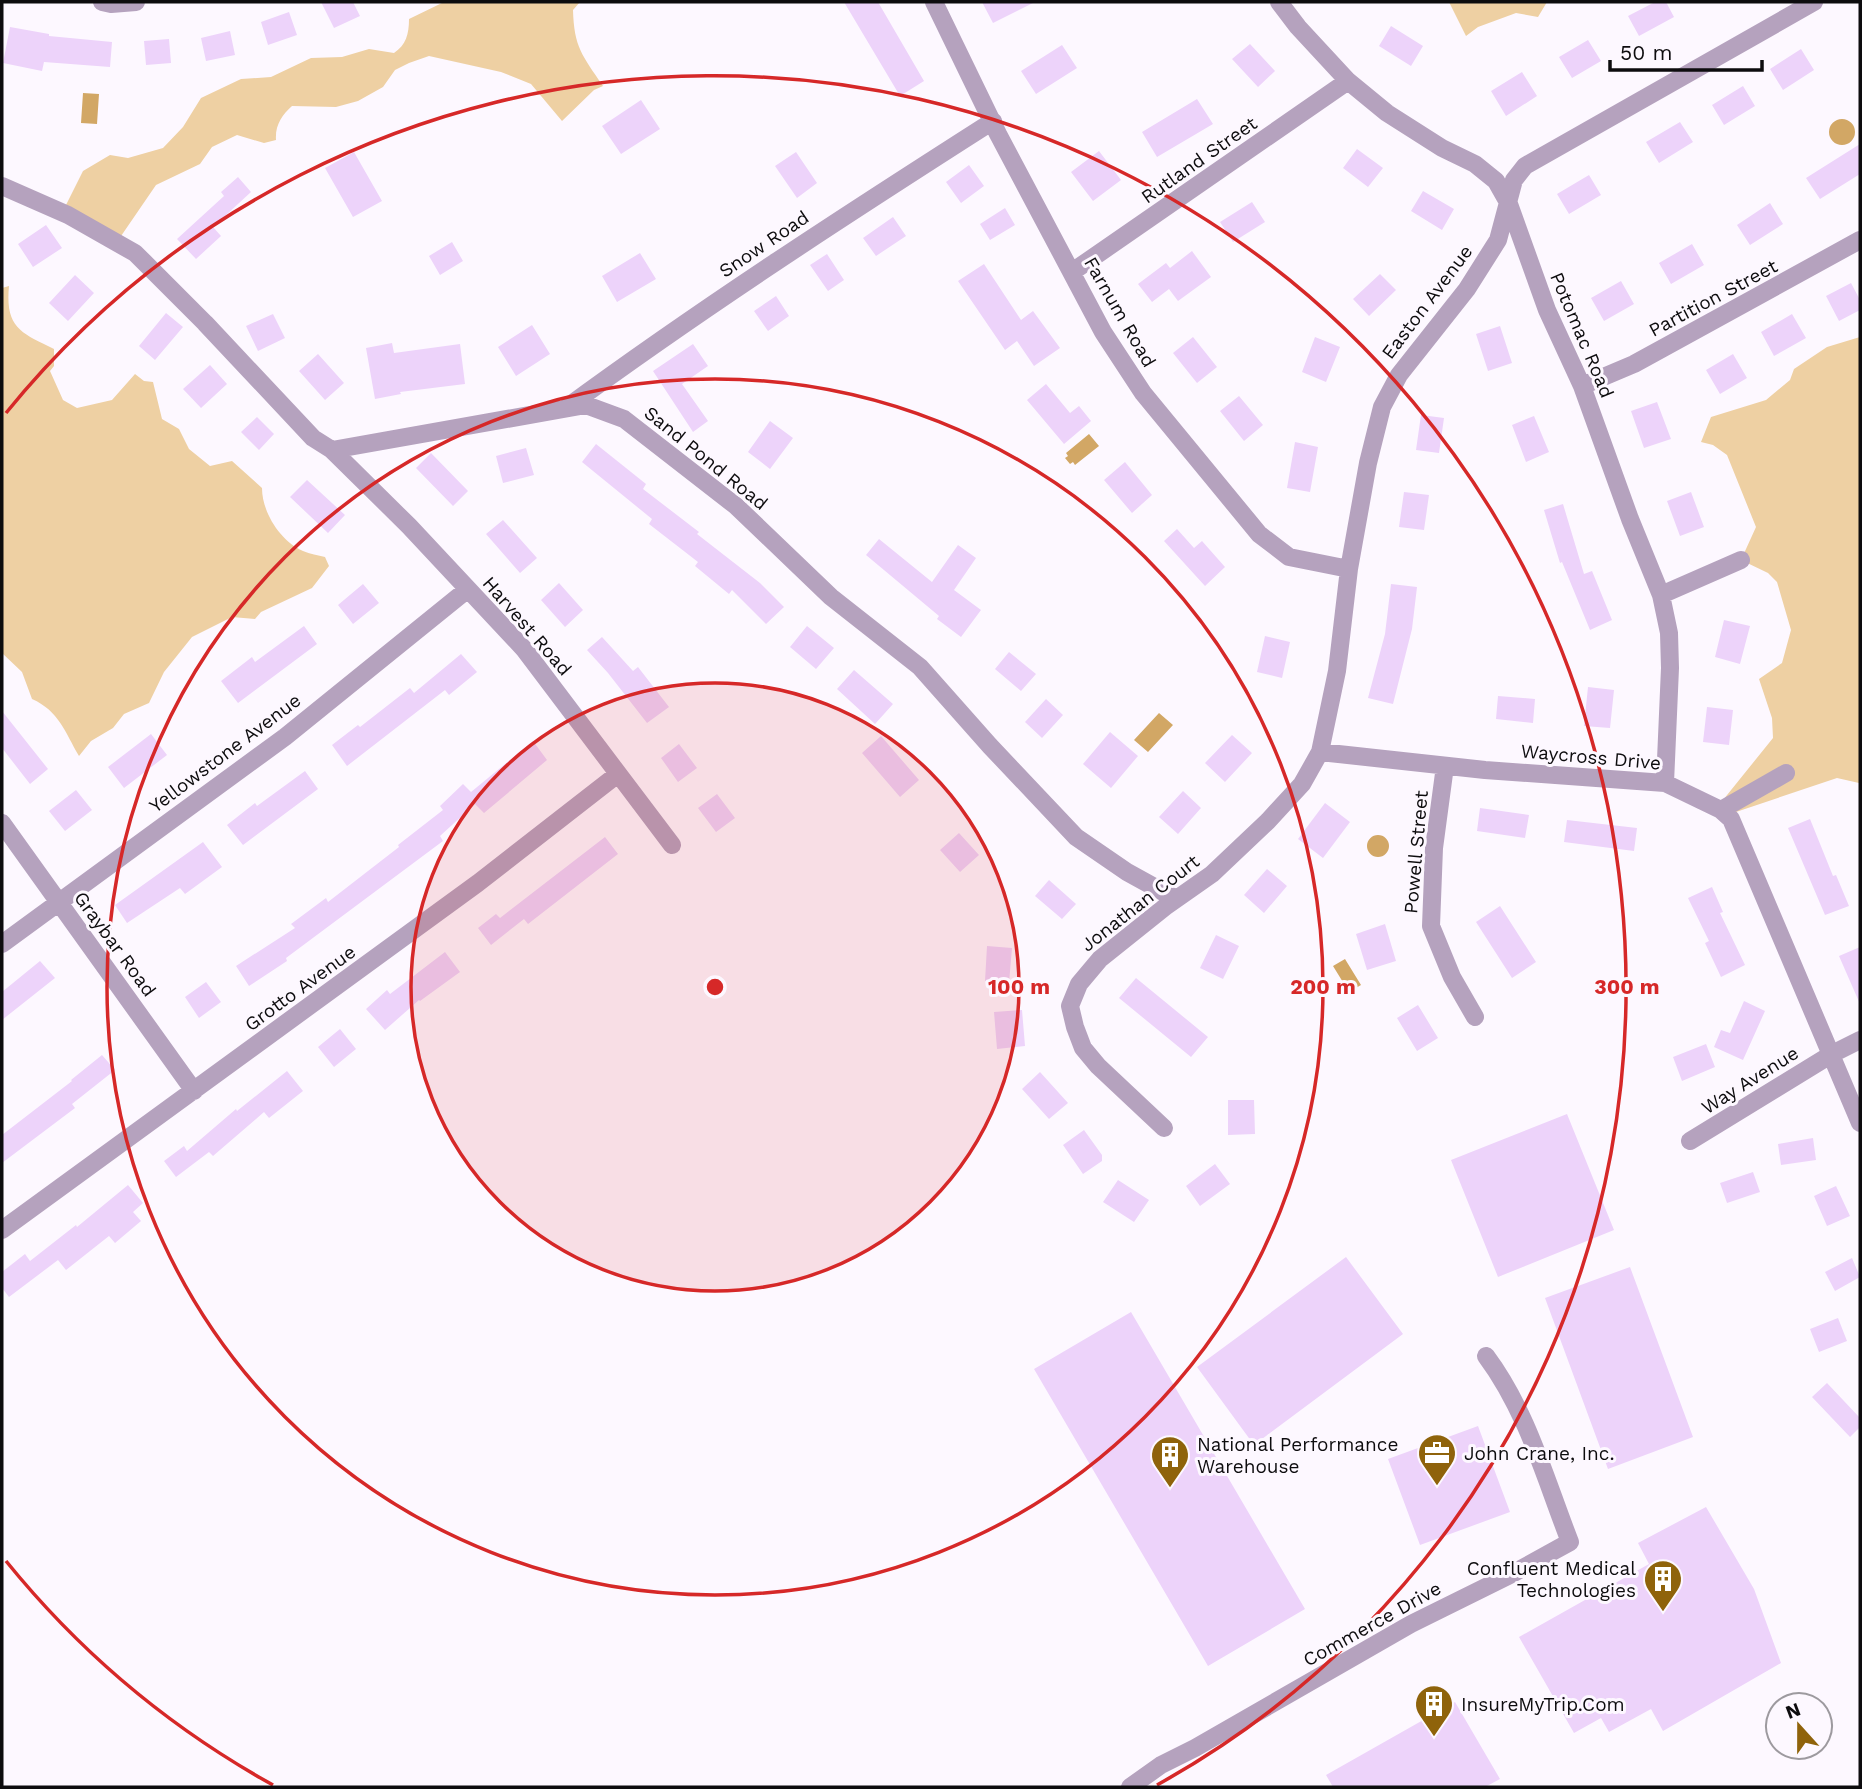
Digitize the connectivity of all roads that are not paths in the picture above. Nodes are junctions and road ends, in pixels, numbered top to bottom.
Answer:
1 (102, 2) edge
2 (136, 2) edge
3 (933, 2) edge
4 (1279, 2) edge
5 (1814, 2) edge
6 (1348, 81) junction
7 (993, 121) junction
8 (2, 186) edge
9 (1509, 204) junction
10 (1860, 240) edge
11 (1072, 272) junction
12 (1583, 386) junction
13 (563, 410) junction
14 (332, 450) junction
15 (1741, 560) dead end
16 (1349, 569) junction
17 (468, 590) junction
18 (1661, 595) junction
19 (1320, 752) junction
20 (1445, 766) junction
21 (1786, 773) dead end
22 (618, 774) junction
23 (1665, 783) junction
24 (1721, 810) junction
25 (2, 823) edge
26 (672, 845) dead end
27 (1176, 899) junction
28 (59, 902) junction
29 (2, 944) edge
30 (1475, 1017) dead end
31 (1860, 1040) edge
32 (1832, 1054) junction
33 (194, 1091) junction
34 (1860, 1123) edge
35 (1164, 1128) dead end
36 (1690, 1141) dead end
37 (2, 1230) edge
38 (1486, 1356) dead end
39 (1130, 1787) edge

1 - 2 street
3 - 7 street, Farnum Road
4 - 6 street, Potomac Road
5 - 9 street, Easton Avenue
6 - 9 street, Potomac Road
6 - 11 street, Rutland Street
7 - 11 street, Farnum Road
7 - 13 street, Snow Road
8 - 14 street
9 - 12 street, Potomac Road
9 - 16 street, Easton Avenue
10 - 12 street, Partition Street
11 - 16 street, Farnum Road
12 - 18 street, Potomac Road
13 - 14 street, Sand Pond Road
13 - 27 street, Sand Pond Road
14 - 17 street, Harvest Road
15 - 18 street
16 - 19 street, Easton Avenue
17 - 22 street, Harvest Road
17 - 28 street, Yellowstone Avenue
18 - 23 street, Potomac Road
19 - 20 street, Waycross Drive
19 - 27 street, Jonathan Court
20 - 23 street, Waycross Drive
20 - 30 street, Powell Street
21 - 24 street
22 - 26 street, Harvest Road
22 - 33 street, Grotto Avenue
23 - 24 street, Waycross Drive
24 - 32 street
25 - 28 street, Graybar Road
27 - 35 street, Jonathan Court
28 - 29 street, Yellowstone Avenue
28 - 33 street, Graybar Road
31 - 32 street, Way Avenue
32 - 34 street
32 - 36 street, Way Avenue
33 - 37 street, Grotto Avenue
38 - 39 street, Commerce Drive

